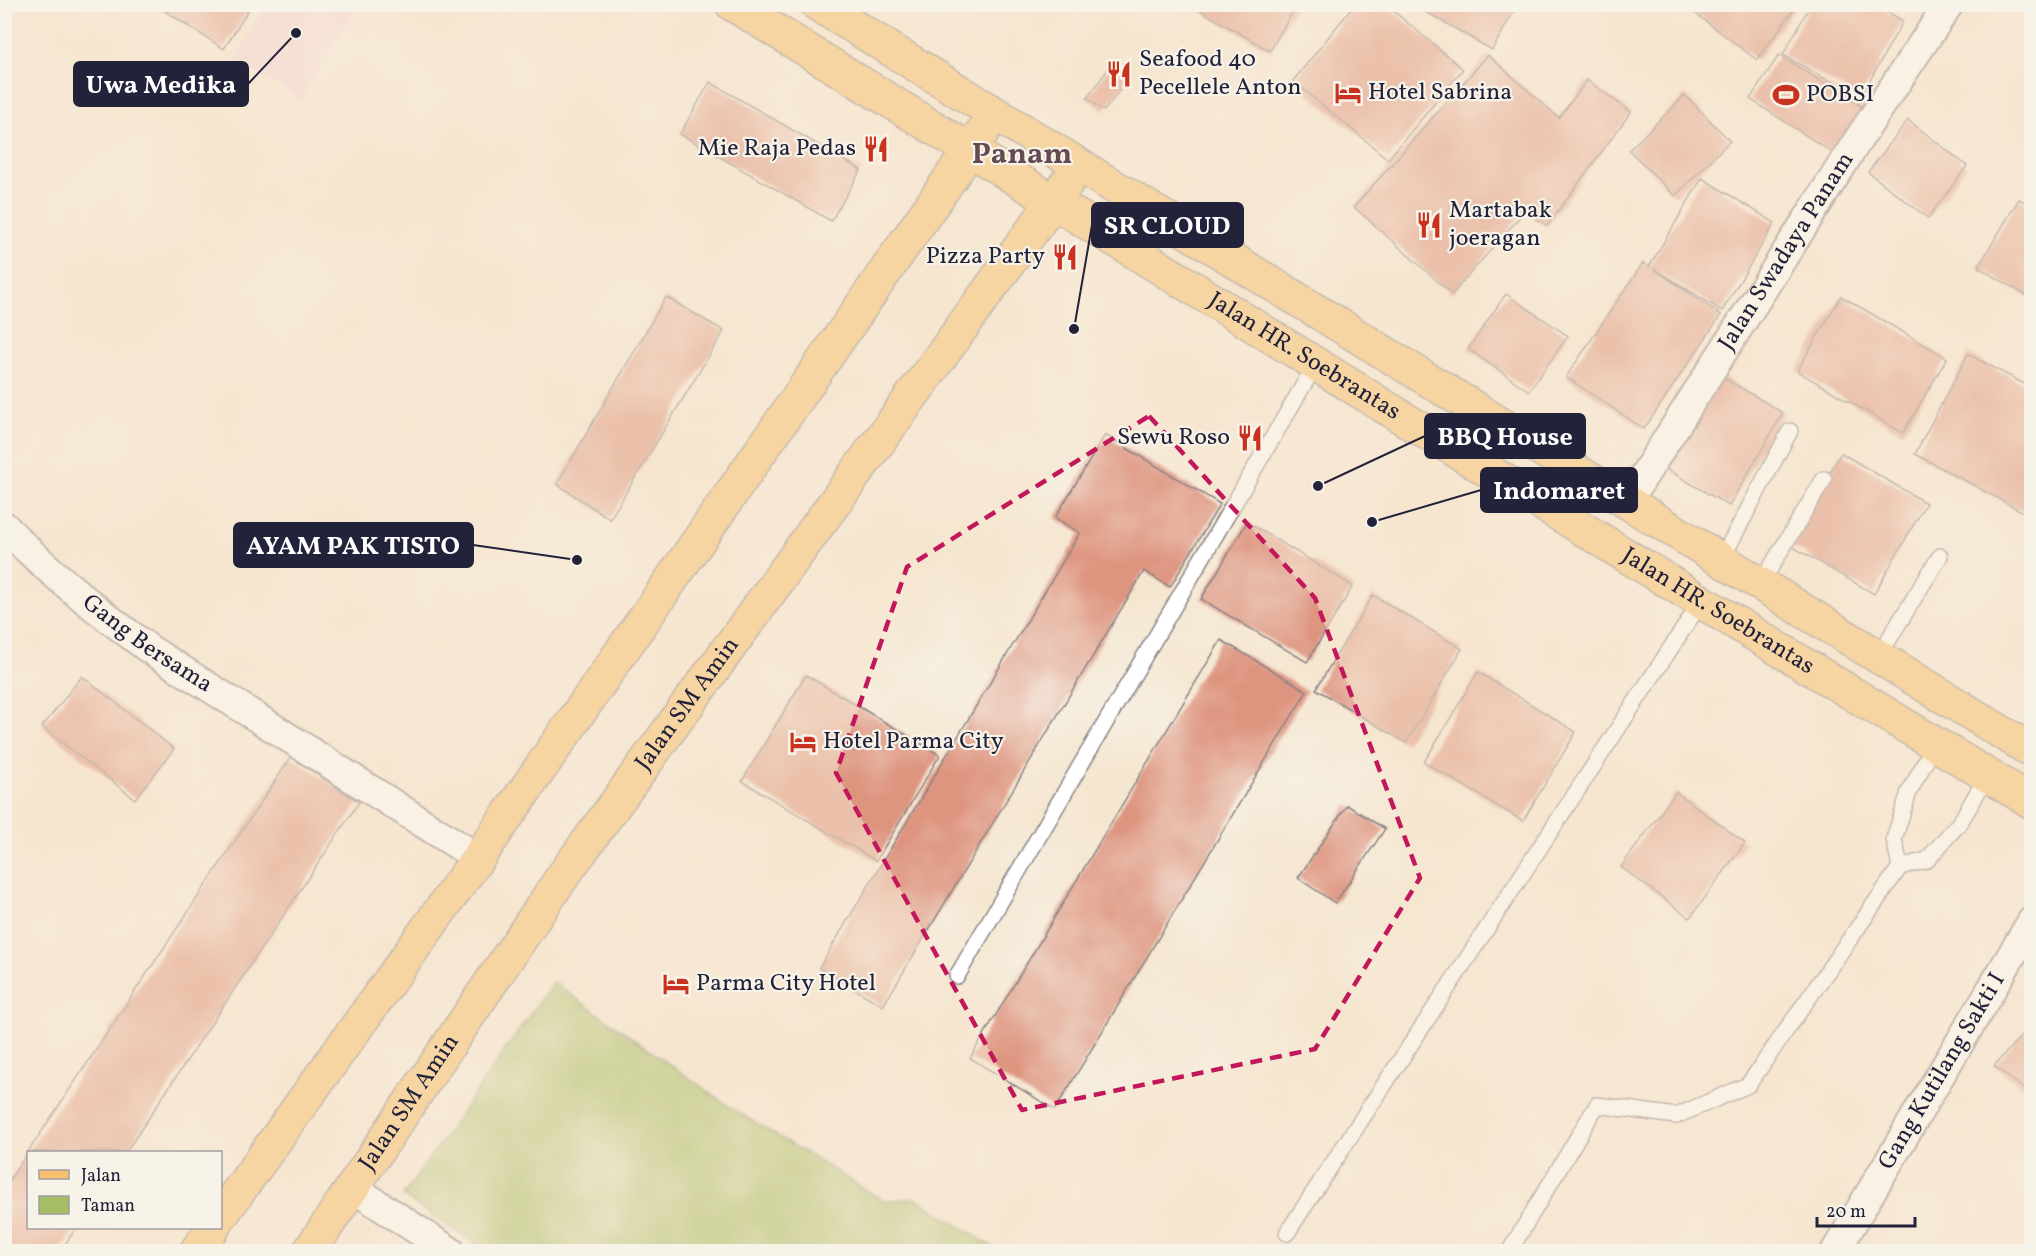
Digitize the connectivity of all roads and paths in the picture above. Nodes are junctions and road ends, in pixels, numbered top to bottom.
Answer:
1 (732, 4) edge
2 (817, 4) edge
3 (1949, 4) edge
4 (994, 114) junction
5 (972, 150) junction
6 (1079, 164) junction
7 (1055, 202) junction
8 (1317, 363) junction
9 (1790, 431) dead end
10 (1824, 478) dead end
11 (1627, 502) junction
12 (4, 526) edge
13 (1940, 556) dead end
14 (1721, 560) junction
15 (1760, 585) junction
16 (1701, 602) junction
17 (1878, 657) junction
18 (1935, 744) junction
19 (2031, 751) edge
20 (1987, 776) junction
21 (2031, 802) edge
22 (478, 858) junction
23 (1900, 867) junction
24 (2031, 921) edge
25 (957, 976) dead end
26 (353, 1188) junction
27 (222, 1214) edge
28 (212, 1229) edge
29 (1287, 1233) dead end
30 (196, 1251) edge
31 (309, 1251) edge
32 (451, 1251) edge
33 (1509, 1251) edge
34 (1834, 1251) edge

1 - 5 main road, Jalan HR. Soebrantas
2 - 4 main road, Jalan HR. Soebrantas
3 - 11 street, Jalan Swadaya Panam
4 - 5 main road
4 - 6 main road, Jalan HR. Soebrantas
5 - 7 main road, Jalan HR. Soebrantas
5 - 22 main road
6 - 7 main road, Jalan SM Amin
6 - 11 main road, Jalan HR. Soebrantas
7 - 8 main road, Jalan HR. Soebrantas
7 - 26 main road, Jalan SM Amin
8 - 16 main road, Jalan HR. Soebrantas
8 - 25 lane
9 - 14 lane
10 - 15 lane
11 - 14 main road, Jalan HR. Soebrantas
12 - 22 street, Gang Bersama
13 - 17 lane
14 - 15 main road, Jalan HR. Soebrantas
15 - 17 main road, Jalan HR. Soebrantas
16 - 18 main road, Jalan HR. Soebrantas
16 - 29 lane
17 - 19 main road, Jalan HR. Soebrantas
18 - 20 main road, Jalan HR. Soebrantas
18 - 23 lane
20 - 21 main road, Jalan HR. Soebrantas
20 - 23 lane
22 - 27 main road
23 - 33 lane
24 - 34 street, Gang Kutilang Sakti I
26 - 31 main road, Jalan SM Amin
26 - 32 street
28 - 30 main road

